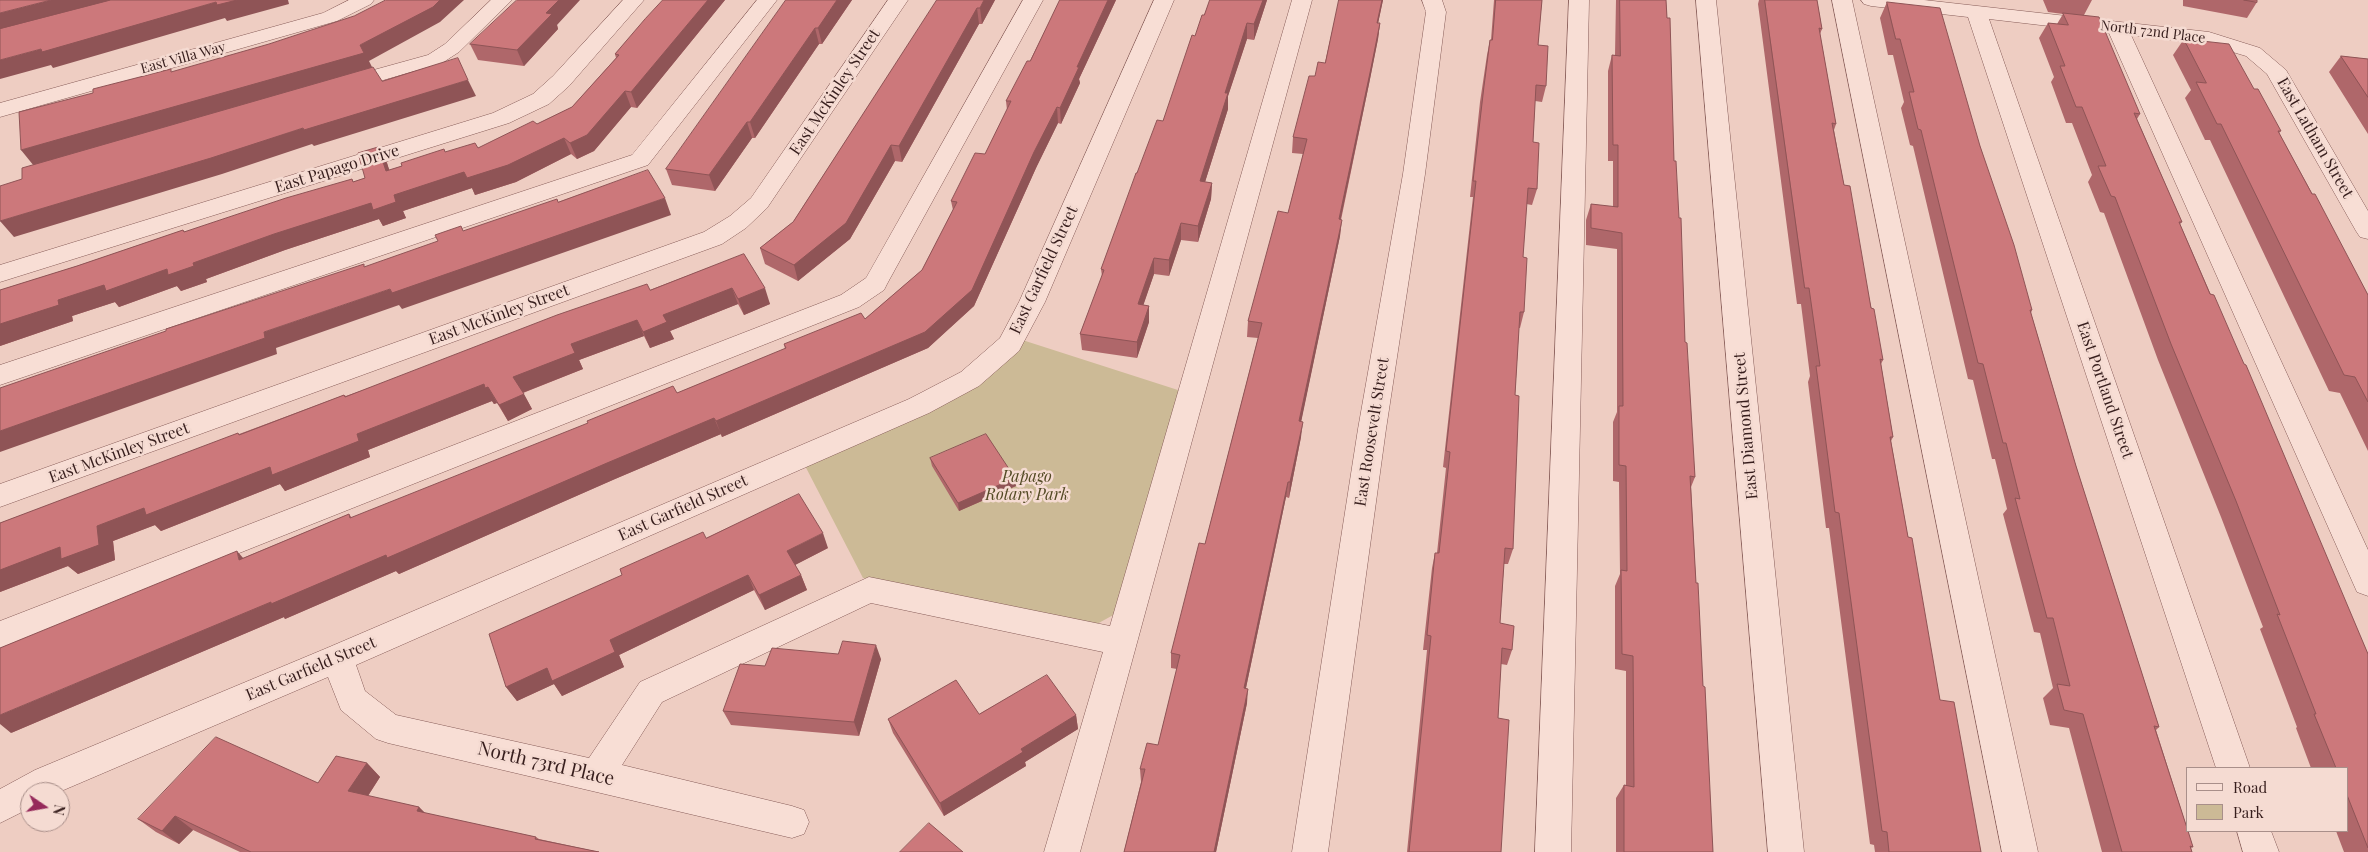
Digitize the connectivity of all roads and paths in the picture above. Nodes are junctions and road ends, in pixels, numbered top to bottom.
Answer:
1 (364, 0) edge
2 (502, 0) edge
3 (634, 0) edge
4 (767, 0) edge
5 (898, 0) edge
6 (1033, 0) edge
7 (1164, 0) edge
8 (1302, 0) edge
9 (1578, 0) edge
10 (1706, 0) edge
11 (1842, 0) edge
12 (1871, 0) edge
13 (1438, 4) edge
14 (1976, 12) junction
15 (2117, 28) junction
16 (2253, 52) joint
17 (322, 92) edge
18 (0, 110) edge
19 (2368, 232) edge
20 (0, 274) edge
21 (0, 375) edge
22 (0, 496) edge
23 (2368, 583) edge
24 (0, 635) edge
25 (1121, 642) junction
26 (338, 658) junction
27 (2233, 767) edge
28 (597, 775) junction
29 (0, 807) edge
30 (792, 822) dead end
31 (2254, 832) edge
32 (1062, 852) edge
33 (1310, 852) edge
34 (1553, 852) edge
35 (1786, 852) edge
36 (2020, 852) edge
37 (2261, 852) edge

1 - 18 street, East Villa Way
2 - 17 street
3 - 20 street, East Papago Drive
4 - 21 street
5 - 22 street, East McKinley Street
6 - 24 street
7 - 26 street, East Garfield Street
8 - 25 street
9 - 34 street
10 - 35 street, East Diamond Street
11 - 36 street
12 - 14 street, North 72nd Place
13 - 33 street, East Roosevelt Street
14 - 15 street, North 72nd Place
14 - 27 street, East Portland Street
15 - 16 street, North 72nd Place
15 - 23 street
16 - 19 street, East Latham Street
25 - 28 street
25 - 32 street
26 - 28 street, North 73rd Place
26 - 29 street, East Garfield Street
28 - 30 street, North 73rd Place
31 - 37 street

